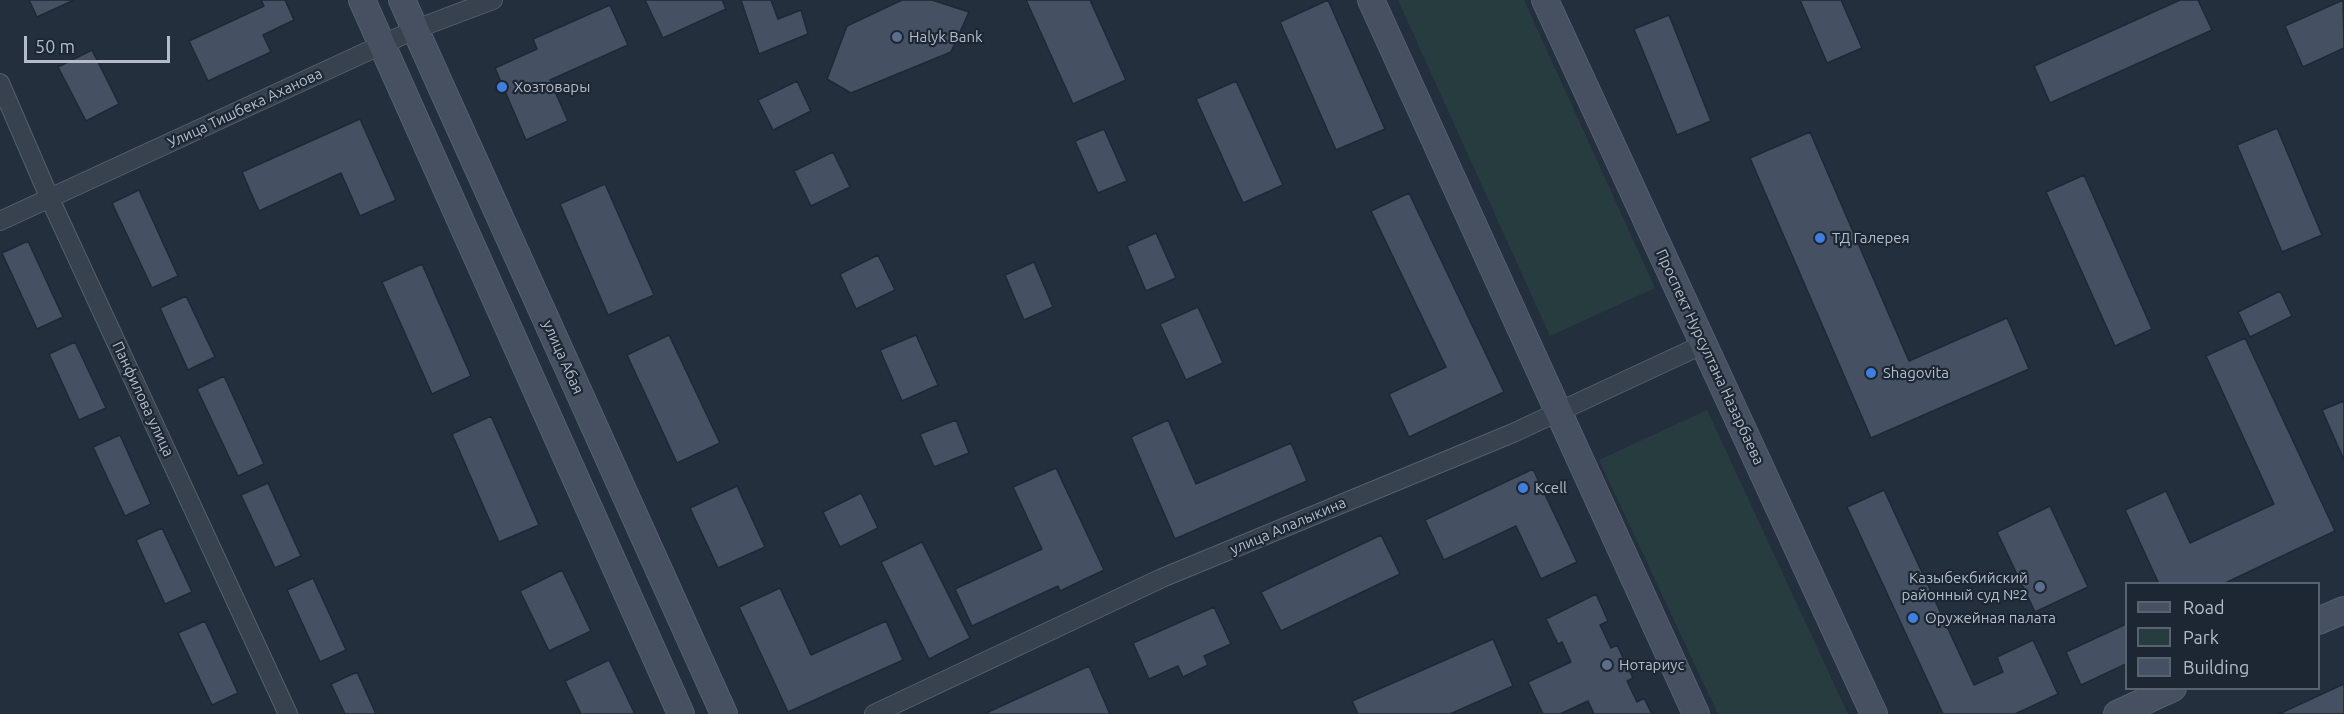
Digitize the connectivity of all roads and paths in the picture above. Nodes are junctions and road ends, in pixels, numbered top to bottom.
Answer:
1 (362, 0) edge
2 (402, 0) edge
3 (493, 0) edge
4 (1371, 0) edge
5 (1545, 0) edge
6 (416, 29) junction
7 (382, 45) junction
8 (0, 83) edge
9 (50, 199) junction
10 (0, 221) edge
11 (1704, 344) junction
12 (1557, 412) junction
13 (2344, 610) edge
14 (2320, 621) edge
15 (2169, 690) edge
16 (288, 714) edge
17 (681, 714) edge
18 (724, 714) edge
19 (874, 714) edge
20 (1696, 714) edge
21 (1874, 714) edge
22 (2117, 714) edge

1 - 7 main road
2 - 6 main road, улица Абая
3 - 6 street, Улица Тишбека Аханова
4 - 12 main road
5 - 11 main road, Проспект Нурсултана Назарбаева
6 - 7 street, Улица Тишбека Аханова
6 - 18 main road, улица Абая
7 - 9 street, Улица Тишбека Аханова
7 - 17 main road
8 - 9 street, Панфилова улица
9 - 10 street, Улица Тишбека Аханова
9 - 16 street, Панфилова улица
11 - 12 street, улица Алалыкина
11 - 21 main road, Проспект Нурсултана Назарбаева
12 - 19 street, улица Алалыкина
12 - 20 main road
13 - 14 main road
15 - 22 main road

